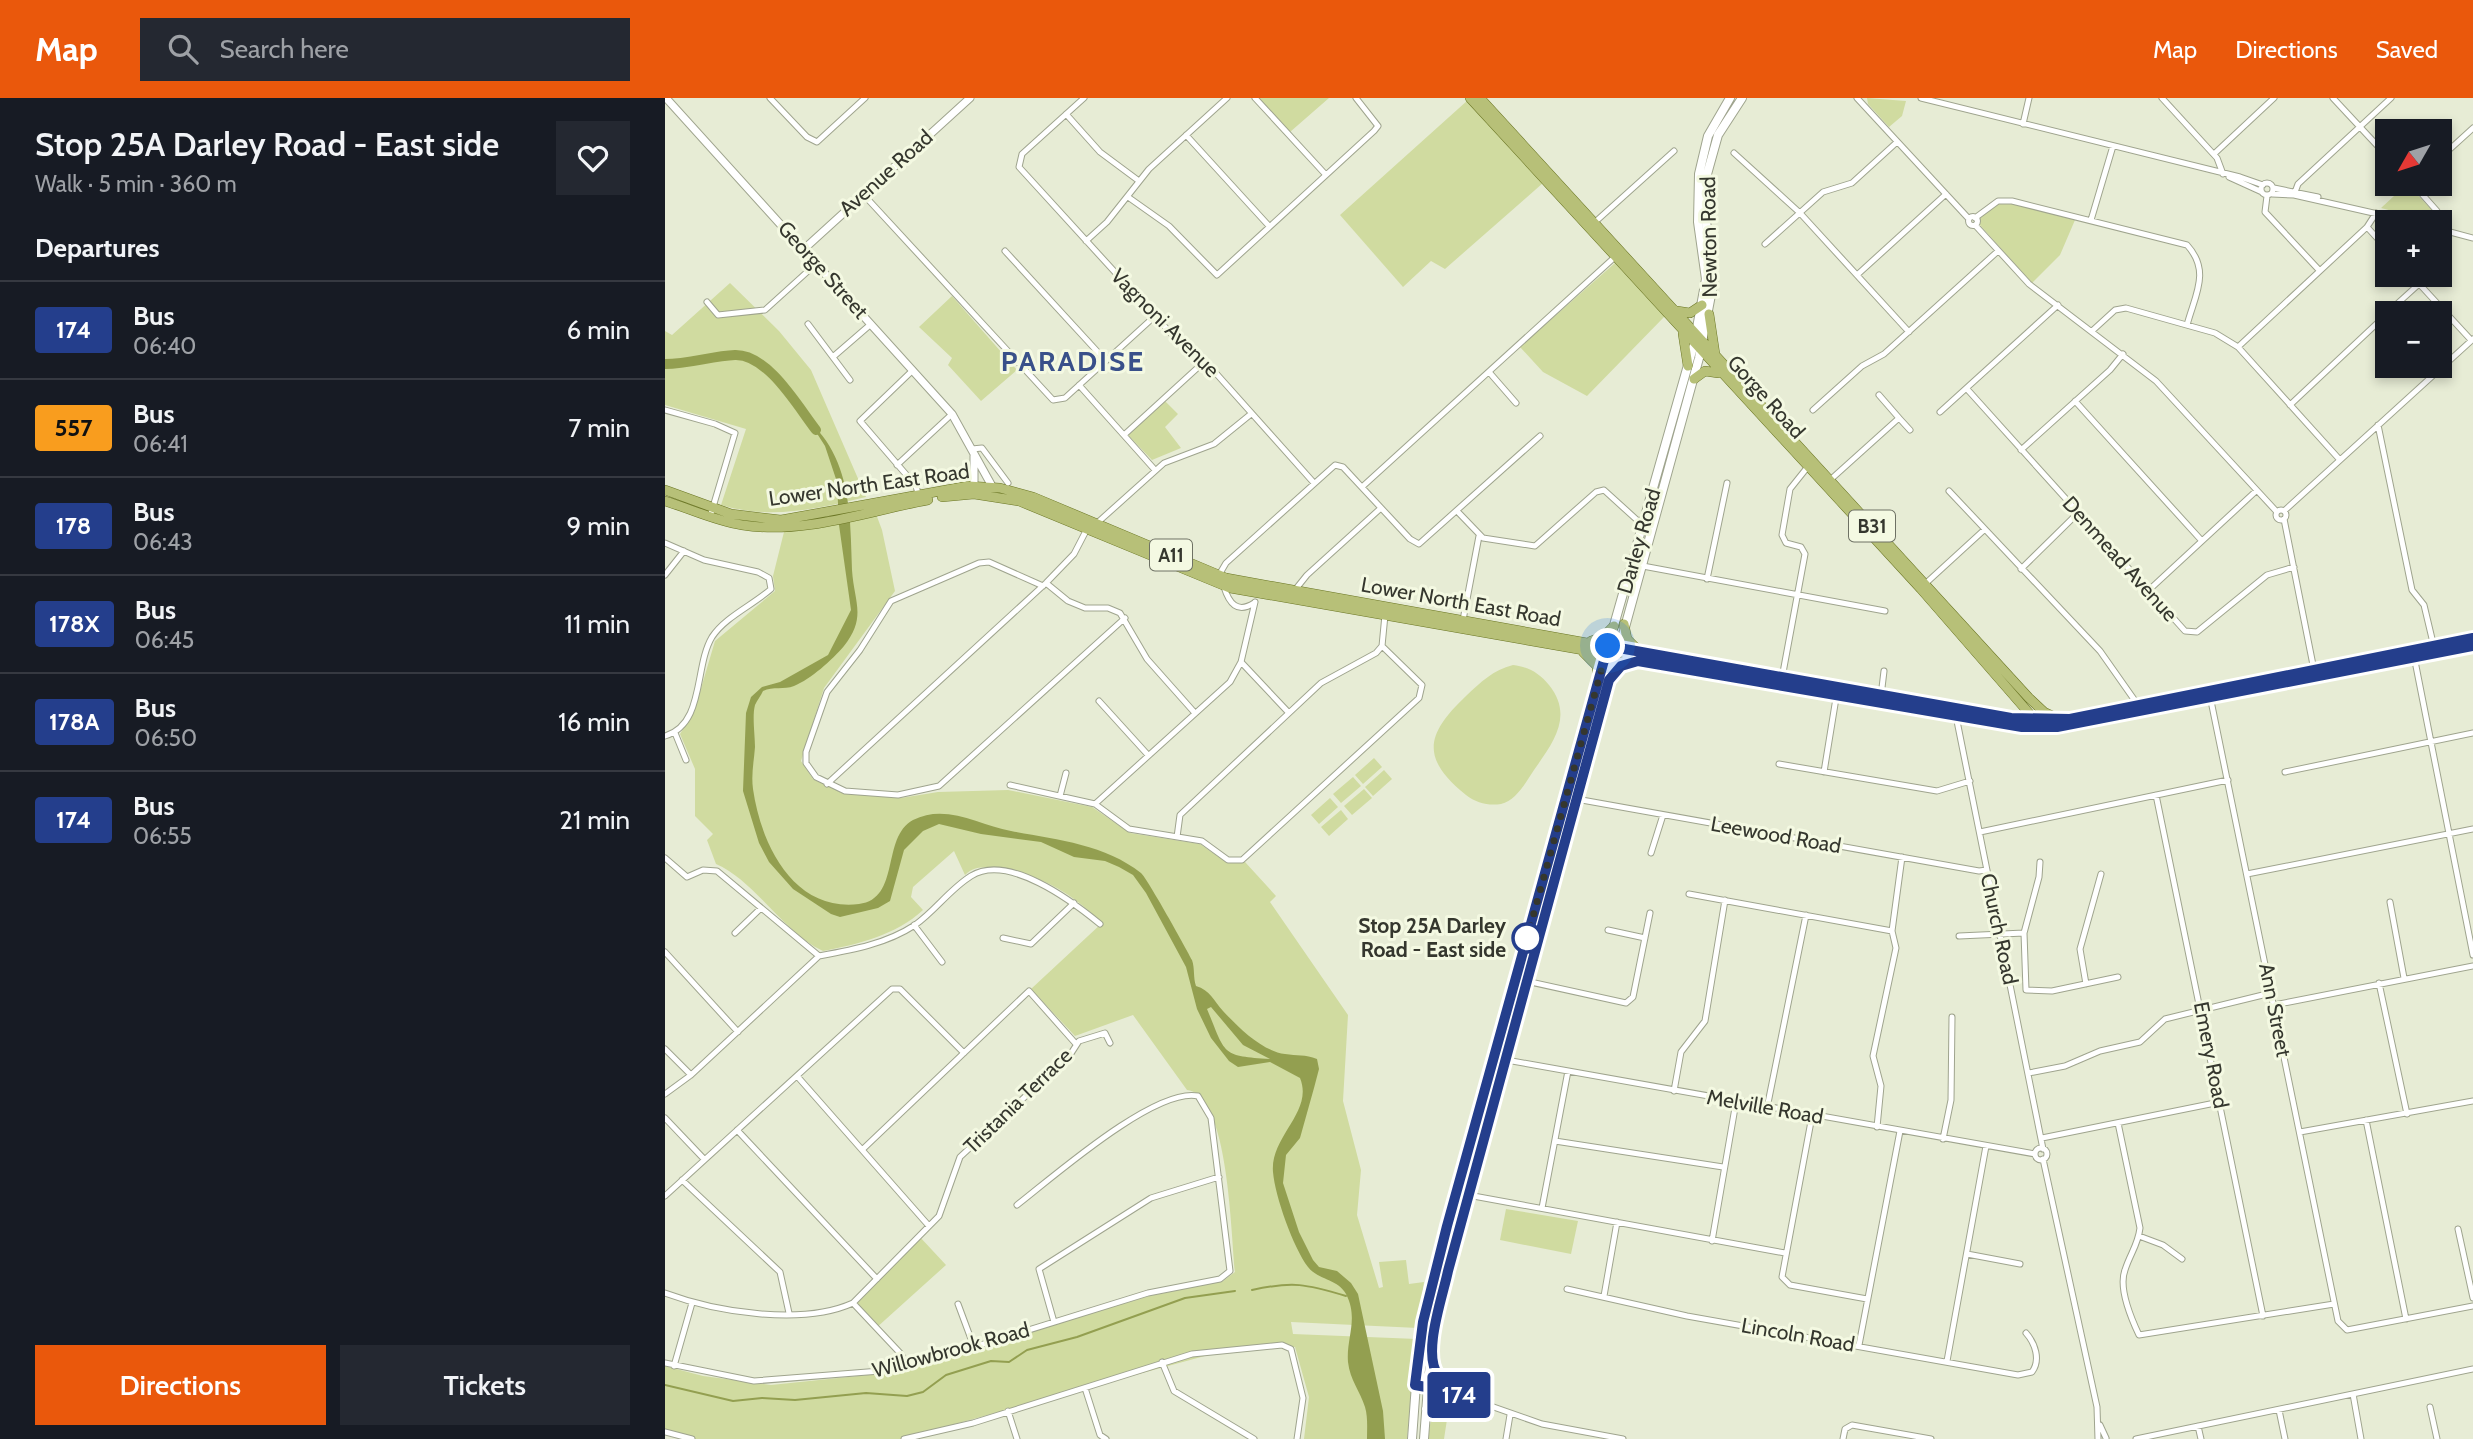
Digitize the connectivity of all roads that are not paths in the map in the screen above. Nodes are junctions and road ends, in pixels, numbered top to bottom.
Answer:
1 (666, 98) edge
2 (770, 98) edge
3 (865, 98) edge
4 (970, 98) edge
5 (1084, 98) edge
6 (1227, 98) edge
7 (1255, 98) edge
8 (1356, 98) edge
9 (1470, 98) edge
10 (1480, 98) edge
11 (1730, 98) edge
12 (1742, 98) edge
13 (1857, 98) edge
14 (1921, 98) edge
15 (2029, 98) edge
16 (2162, 98) edge
17 (2274, 98) edge
18 (2333, 98) edge
19 (2391, 98) edge
20 (1066, 114) junction
21 (2023, 124) junction
22 (2360, 127) junction
23 (2473, 128) edge
24 (1186, 135) junction
25 (1897, 142) junction
26 (2375, 143) edge
27 (2113, 146) junction
28 (1520, 147) junction
29 (2452, 147) edge
30 (1674, 151) dead end
31 (1734, 153) dead end
32 (2214, 154) junction
33 (2223, 174) junction
34 (1326, 175) junction
35 (1553, 178) junction
36 (1139, 181) junction
37 (1553, 189) junction
38 (2267, 191) junction
39 (2294, 192) junction
40 (863, 194) junction
41 (1946, 194) junction
42 (2424, 196) edge
43 (1128, 197) junction
44 (2436, 210) edge
45 (2375, 212) edge
46 (1800, 213) junction
47 (2375, 214) edge
48 (1972, 218) junction
49 (2091, 220) junction
50 (1592, 225) junction
51 (1269, 226) junction
52 (2367, 227) junction
53 (2452, 232) edge
54 (2375, 236) edge
55 (2472, 237) edge
56 (1086, 241) junction
57 (1765, 244) dead end
58 (804, 249) junction
59 (1005, 251) dead end
60 (1998, 251) junction
61 (1618, 254) junction
62 (817, 263) junction
63 (2319, 270) junction
64 (1857, 275) junction
65 (2416, 287) edge
66 (2422, 287) edge
67 (2400, 301) edge
68 (707, 302) dead end
69 (1702, 305) junction
70 (2058, 305) junction
71 (1672, 308) junction
72 (1709, 314) junction
73 (1155, 316) junction
74 (808, 324) dead end
75 (871, 324) junction
76 (2375, 324) edge
77 (2187, 325) junction
78 (2092, 331) junction
79 (1682, 332) junction
80 (1909, 332) junction
81 (2472, 339) edge
82 (1698, 343) junction
83 (2238, 347) junction
84 (2123, 354) junction
85 (1715, 355) junction
86 (834, 356) junction
87 (1106, 361) junction
88 (1205, 361) junction
89 (1688, 366) junction
90 (913, 370) junction
91 (1489, 372) junction
92 (1723, 376) junction
93 (1694, 379) junction
94 (850, 380) dead end
95 (1079, 385) junction
96 (1967, 389) junction
97 (1879, 395) dead end
98 (2075, 401) junction
99 (1516, 403) dead end
100 (2290, 405) junction
101 (1813, 410) dead end
102 (665, 411) edge
103 (1940, 412) dead end
104 (952, 414) junction
105 (1251, 414) junction
106 (1899, 418) junction
107 (2378, 425) junction
108 (1910, 430) dead end
109 (1124, 435) junction
110 (1540, 436) dead end
111 (972, 449) junction
112 (2021, 450) junction
113 (2340, 460) junction
114 (897, 465) junction
115 (1810, 465) junction
116 (1155, 470) junction
117 (1829, 481) junction
118 (1727, 482) dead end
119 (1008, 483) dead end
120 (1314, 483) junction
121 (1362, 487) junction
122 (993, 488) junction
123 (665, 490) edge
124 (974, 490) junction
125 (1949, 491) dead end
126 (2256, 491) junction
127 (919, 498) junction
128 (665, 501) edge
129 (1381, 508) junction
130 (1457, 511) junction
131 (2284, 511) junction
132 (2277, 512) junction
133 (712, 513) junction
134 (2078, 513) junction
135 (2284, 519) junction
136 (1648, 523) junction
137 (1092, 526) junction
138 (1985, 530) junction
139 (1479, 536) junction
140 (2202, 541) junction
141 (665, 543) edge
142 (684, 551) junction
143 (1636, 565) junction
144 (2294, 567) junction
145 (2021, 569) junction
146 (665, 575) edge
147 (1219, 575) junction
148 (1307, 575) junction
149 (1707, 579) junction
150 (1239, 580) junction
151 (1045, 584) junction
152 (1923, 586) junction
153 (1224, 587) junction
154 (2149, 590) junction
155 (1311, 593) junction
156 (1295, 595) junction
157 (1798, 595) junction
158 (1256, 598) junction
159 (1242, 608) junction
160 (1885, 611) dead end
161 (1386, 612) junction
162 (1125, 618) junction
163 (1462, 620) junction
164 (1250, 622) junction
165 (1624, 624) junction
166 (1614, 626) junction
167 (2473, 638) edge
168 (1586, 642) junction
169 (1382, 646) junction
170 (2473, 646) edge
171 (1578, 650) junction
172 (2435, 650) junction
173 (1612, 651) junction
174 (2413, 654) junction
175 (1639, 656) junction
176 (1241, 662) junction
177 (1884, 671) dead end
178 (2315, 674) junction
179 (1609, 680) junction
180 (1782, 680) junction
181 (1598, 682) junction
182 (1837, 690) junction
183 (2210, 696) junction
184 (2029, 698) junction
185 (1880, 699) junction
186 (1099, 701) dead end
187 (2138, 705) junction
188 (1194, 712) junction
189 (1956, 712) junction
190 (1289, 713) junction
191 (2061, 719) junction
192 (2035, 724) junction
193 (675, 733) junction
194 (2473, 733) edge
195 (665, 736) edge
196 (2431, 743) junction
197 (1148, 755) junction
198 (686, 760) dead end
199 (1779, 764) dead end
200 (1824, 772) junction
201 (2285, 772) dead end
202 (1066, 773) dead end
203 (2228, 780) junction
204 (1970, 781) junction
205 (827, 784) junction
206 (1010, 785) dead end
207 (2156, 795) junction
208 (1060, 796) junction
209 (1565, 797) junction
210 (1576, 799) junction
211 (1095, 804) junction
212 (1663, 814) junction
213 (2473, 829) edge
214 (1980, 832) junction
215 (2449, 833) junction
216 (1177, 837) junction
217 (1651, 853) dead end
218 (1902, 857) junction
219 (665, 858) edge
220 (2040, 862) dead end
221 (1987, 870) junction
222 (2101, 874) dead end
223 (2247, 874) junction
224 (1689, 894) dead end
225 (1725, 900) junction
226 (2390, 902) dead end
227 (1074, 903) junction
228 (761, 908) junction
229 (1650, 913) dead end
230 (1805, 915) junction
231 (1100, 923) dead end
232 (914, 925) junction
233 (1608, 930) dead end
234 (1892, 931) junction
235 (735, 933) dead end
236 (2024, 933) junction
237 (2001, 934) junction
238 (1959, 936) dead end
239 (1003, 938) dead end
240 (1645, 938) junction
241 (665, 952) edge
242 (2473, 955) edge
243 (819, 956) junction
244 (942, 962) dead end
245 (2473, 966) edge
246 (2118, 977) dead end
247 (1517, 978) junction
248 (2404, 978) junction
249 (1527, 981) junction
250 (2379, 983) junction
251 (2086, 984) junction
252 (2271, 993) junction
253 (2274, 1005) junction
254 (2202, 1010) junction
255 (1952, 1017) dead end
256 (738, 1032) junction
257 (1110, 1043) dead end
258 (1076, 1044) junction
259 (665, 1049) edge
260 (964, 1053) junction
261 (1496, 1058) junction
262 (1506, 1060) junction
263 (1568, 1071) junction
264 (2029, 1073) junction
265 (691, 1075) junction
266 (797, 1076) junction
267 (1674, 1091) junction
268 (665, 1094) edge
269 (2473, 1101) edge
270 (1736, 1102) junction
271 (2220, 1102) junction
272 (1767, 1108) junction
273 (2407, 1114) junction
274 (1812, 1116) junction
275 (665, 1118) edge
276 (2366, 1120) junction
277 (2118, 1123) junction
278 (1877, 1127) junction
279 (737, 1130) junction
280 (1900, 1131) junction
281 (2299, 1132) junction
282 (2042, 1138) junction
283 (1943, 1139) junction
284 (1555, 1141) junction
285 (1986, 1146) junction
286 (863, 1149) junction
287 (2043, 1149) junction
288 (2035, 1154) junction
289 (704, 1159) junction
290 (2043, 1159) junction
291 (1723, 1167) junction
292 (1219, 1177) junction
293 (682, 1181) junction
294 (1457, 1193) junction
295 (665, 1196) edge
296 (1469, 1196) junction
297 (1017, 1205) dead end
298 (1542, 1208) junction
299 (1617, 1222) junction
300 (929, 1226) junction
301 (2458, 1229) dead end
302 (2139, 1236) junction
303 (1712, 1241) junction
304 (1785, 1253) junction
305 (1967, 1254) junction
306 (2182, 1259) dead end
307 (2020, 1264) dead end
308 (877, 1279) junction
309 (1567, 1289) dead end
310 (665, 1293) edge
311 (1604, 1296) junction
312 (1867, 1298) junction
313 (2473, 1298) edge
314 (692, 1303) junction
315 (853, 1303) junction
316 (958, 1304) dead end
317 (2334, 1304) junction
318 (2473, 1306) edge
319 (789, 1313) junction
320 (2263, 1316) junction
321 (2406, 1319) junction
322 (1054, 1322) junction
323 (2026, 1333) dead end
324 (1859, 1345) junction
325 (974, 1347) junction
326 (1430, 1361) junction
327 (1947, 1361) junction
328 (1162, 1362) junction
329 (665, 1363) edge
330 (674, 1366) junction
331 (908, 1366) junction
332 (2473, 1369) edge
333 (1415, 1385) junction
334 (1428, 1386) junction
335 (1085, 1388) junction
336 (1457, 1389) junction
337 (2353, 1394) junction
338 (1465, 1397) junction
339 (1485, 1404) junction
340 (2430, 1407) dead end
341 (1426, 1409) junction
342 (2279, 1410) junction
343 (1008, 1411) junction
344 (1510, 1415) junction
345 (2099, 1425) junction
346 (2198, 1426) junction
347 (665, 1432) edge
348 (940, 1436) edge
349 (2107, 1438) edge
350 (692, 1439) edge
351 (904, 1439) edge
352 (1017, 1439) edge
353 (1106, 1439) edge
354 (1254, 1439) edge
355 (1297, 1439) edge
356 (1412, 1439) edge
357 (1424, 1439) edge
358 (1506, 1439) edge
359 (1623, 1439) edge
360 (1843, 1439) edge
361 (1926, 1439) edge
362 (2098, 1439) edge
363 (2136, 1439) edge
364 (2201, 1439) edge
365 (2285, 1439) edge
366 (2361, 1439) edge
367 (2437, 1439) edge

1 - 58 street, George Street
2 - 3 street
4 - 40 street, Avenue Road
5 - 20 street
6 - 24 street
7 - 34 street
8 - 34 street
9 - 28 main road, Gorge Road / B31
10 - 28 main road, Gorge Road / B31
11 - 69 main road, Newton Road
12 - 72 main road, Newton Road
13 - 25 street
14 - 21 street
15 - 21 street
16 - 32 street
17 - 32 street
18 - 22 street
19 - 22 street
20 - 36 street
20 - 56 street, Vagnoni Avenue
21 - 27 street
22 - 26 street
22 - 39 street
23 - 29 street
24 - 36 street
24 - 51 street
25 - 41 street
25 - 46 street
27 - 33 street
27 - 49 street
28 - 35 main road, Gorge Road / B31
28 - 37 main road, Gorge Road / B31
30 - 50 street
31 - 46 street
32 - 33 street
33 - 38 street
34 - 51 street
35 - 37 main road
35 - 50 main road, Gorge Road / B31
36 - 43 street
37 - 50 main road, Gorge Road / B31
38 - 39 street
38 - 63 street
39 - 45 street
40 - 58 street, Avenue Road
40 - 95 street
41 - 48 street
41 - 64 street
42 - 44 street
43 - 51 street
43 - 56 street
46 - 57 street
46 - 64 street
47 - 52 street
48 - 49 street
48 - 60 street
49 - 77 street
50 - 61 main road, Gorge Road / B31
52 - 54 street
52 - 63 street
53 - 55 street
56 - 73 street, Vagnoni Avenue
58 - 62 street, George Street
59 - 87 street
60 - 70 street
60 - 80 street
61 - 71 main road, Gorge Road / B31
61 - 79 main road, Gorge Road / B31
61 - 91 street
62 - 68 street
62 - 75 street, George Street
63 - 83 street
64 - 80 street
65 - 67 street
66 - 81 street
69 - 71 main road
69 - 82 main road, Newton Road
70 - 78 street
70 - 96 street
71 - 82 main road, Gorge Road / B31
72 - 82 main road, Newton Road
72 - 85 main road
73 - 87 street
73 - 88 street, Vagnoni Avenue
74 - 86 street
75 - 86 street
75 - 90 street, George Street
76 - 100 street
77 - 78 street
77 - 83 street
78 - 84 street
79 - 82 main road, Gorge Road / B31
79 - 89 main road
80 - 101 street
81 - 107 street
82 - 85 main road, Gorge Road / B31
82 - 89 main road, Darley Road
82 - 92 main road, Gorge Road / B31
82 - 93 main road, Darley Road
83 - 100 street
84 - 98 street
84 - 126 street
85 - 115 main road, Gorge Road / B31
86 - 94 street
87 - 95 street
88 - 105 street, Vagnoni Avenue
88 - 109 street
89 - 136 main road, Darley Road
90 - 104 street, George Street
90 - 114 street
91 - 99 street
91 - 121 street
92 - 93 main road
92 - 115 main road, Gorge Road / B31
93 - 136 main road, Darley Road
95 - 109 street
96 - 103 street
96 - 112 street, Denmead Avenue
97 - 106 street
98 - 112 street
98 - 140 street
100 - 113 street
102 - 133 street
104 - 111 street, George Street
104 - 114 street
105 - 116 street
105 - 120 street, Vagnoni Avenue
106 - 108 street
106 - 117 street
107 - 113 street
107 - 172 street
109 - 116 street
110 - 130 street
111 - 119 street
111 - 122 street, George Street
111 - 124 street, George Street
112 - 134 street, Denmead Avenue
113 - 131 street
114 - 127 street
115 - 117 main road, Gorge Road / B31
115 - 152 main road, Gorge Road / B31
115 - 157 street
116 - 137 street
117 - 152 main road, Gorge Road / B31
118 - 149 street
120 - 121 street
120 - 147 street
121 - 129 street
122 - 124 main road, Lower North East Road / A11
122 - 137 main road, Lower North East Road / A11
123 - 133 main road, Lower North East Road / A11
124 - 127 main road, Lower North East Road / A11
124 - 137 main road, Lower North East Road / A11
125 - 138 street
126 - 132 street
126 - 140 street
127 - 133 main road, Lower North East Road / A11
128 - 133 main road, Lower North East Road / A11
129 - 130 street
129 - 148 street
130 - 139 street
131 - 132 street
131 - 135 street
132 - 135 street
134 - 145 street
134 - 154 street, Denmead Avenue
135 - 144 street
136 - 139 street
136 - 143 main road, Darley Road
137 - 147 main road, Lower North East Road / A11
137 - 151 street
137 - 153 main road, Lower North East Road / A11
138 - 145 street
138 - 152 street
139 - 163 street
140 - 154 street
141 - 142 street
142 - 146 street
142 - 193 street
143 - 149 street
143 - 165 main road, Darley Road
143 - 166 main road, Darley Road
144 - 154 street, Denmead Avenue
144 - 178 street
145 - 187 street
147 - 150 main road, Lower North East Road / A11
148 - 155 street
148 - 156 street
149 - 157 street
150 - 153 main road
150 - 156 main road, Lower North East Road / A11
151 - 162 street
151 - 205 street
151 - 205 street
152 - 184 main road, Gorge Road / B31
152 - 192 main road, Gorge Road / B31
153 - 158 main road, Lower North East Road / A11
153 - 159 street
155 - 156 main road, Lower North East Road / A11
155 - 161 main road, Lower North East Road / A11
156 - 158 main road, Lower North East Road / A11
156 - 161 main road, Lower North East Road / A11
157 - 160 street
157 - 180 street
158 - 159 street
158 - 164 street
159 - 164 street
161 - 163 main road, Lower North East Road / A11
161 - 169 street
161 - 171 main road, Lower North East Road / A11
162 - 188 street
162 - 205 street
163 - 168 main road, Lower North East Road / A11
164 - 176 street
165 - 173 main road, Darley Road
165 - 175 main road
166 - 168 main road
166 - 173 main road, Darley Road
167 - 172 main road, Lower North East Road / A11
168 - 173 main road, Lower North East Road / A11
169 - 190 street
169 - 216 street
170 - 172 main road, Lower North East Road / A11
171 - 173 main road, Lower North East Road / A11
171 - 181 main road
172 - 174 main road, Lower North East Road / A11
173 - 175 main road, Lower North East Road / A11
173 - 179 main road, Darley Road
173 - 181 main road, Darley Road
174 - 178 main road, Lower North East Road / A11
174 - 196 street
175 - 179 main road
175 - 180 main road, Lower North East Road / A11
176 - 188 street
176 - 190 street
177 - 185 street
178 - 183 main road, Lower North East Road / A11
179 - 210 main road, Darley Road
180 - 182 main road, Lower North East Road / A11
181 - 209 main road, Darley Road
182 - 185 main road, Lower North East Road / A11
182 - 200 street
183 - 187 main road, Lower North East Road / A11
183 - 192 main road, Lower North East Road / A11
183 - 203 street, Ann Street
184 - 191 main road, Gorge Road / B31
184 - 192 main road, Gorge Road / B31
185 - 189 main road, Lower North East Road / A11
186 - 197 street
187 - 191 main road, Lower North East Road / A11
188 - 197 street
189 - 192 main road, Lower North East Road / A11
189 - 204 street, Church Road
190 - 216 street
191 - 192 main road, Lower North East Road / A11
193 - 195 street
193 - 198 street
194 - 196 street
196 - 201 street
196 - 215 street
197 - 211 street
199 - 200 street
200 - 204 street
202 - 208 street
203 - 207 street
203 - 223 street, Ann Street
204 - 214 street, Church Road
206 - 208 street
207 - 214 street
207 - 254 street, Emery Road
208 - 211 street
209 - 210 street, Leewood Road
209 - 247 main road, Darley Road
210 - 212 street, Leewood Road
210 - 249 main road, Darley Road
211 - 216 street
212 - 217 street
212 - 218 street, Leewood Road
213 - 215 street
214 - 221 street, Church Road
215 - 223 street
215 - 242 street
218 - 221 street, Leewood Road
218 - 234 street
219 - 228 street
220 - 236 street
221 - 237 street, Church Road
222 - 251 street
223 - 252 street, Ann Street
224 - 225 street
225 - 230 street
225 - 267 street
226 - 248 street
227 - 231 street
227 - 232 street
227 - 239 street
228 - 235 street
228 - 243 street
229 - 240 street
230 - 234 street
230 - 272 street
232 - 243 street
232 - 244 street
233 - 240 street
234 - 278 street
236 - 237 street
236 - 251 street
237 - 238 street
237 - 264 street, Church Road
240 - 249 street
241 - 256 street
243 - 256 street
245 - 248 street
246 - 251 street
247 - 249 street
247 - 261 main road, Darley Road
248 - 250 street
249 - 262 main road, Darley Road
250 - 253 street
250 - 273 street
252 - 253 street, Ann Street
252 - 254 street
253 - 281 street, Ann Street
254 - 264 street
254 - 271 street, Emery Road
255 - 283 street
256 - 265 street
257 - 258 street
258 - 260 street
258 - 300 street, Tristania Terrace
259 - 265 street
260 - 266 street
260 - 286 street
261 - 262 street, Melville Road
261 - 294 main road, Darley Road
262 - 263 street, Melville Road
262 - 296 main road, Darley Road
263 - 267 street, Melville Road
263 - 284 street
264 - 282 street, Church Road
265 - 268 street
266 - 279 street
266 - 286 street
267 - 270 street, Melville Road
269 - 273 street
270 - 272 street, Melville Road
270 - 291 street
271 - 277 street
271 - 320 street, Emery Road
272 - 274 street, Melville Road
273 - 276 street
274 - 278 street, Melville Road
274 - 304 street
275 - 289 street
276 - 281 street
276 - 321 street
277 - 282 street
277 - 302 street
278 - 280 street, Melville Road
279 - 289 street
279 - 308 street
280 - 283 street, Melville Road
280 - 312 street
281 - 317 street, Ann Street
282 - 287 street, Church Road
283 - 285 street, Melville Road
284 - 291 street
284 - 298 street
285 - 288 street, Melville Road
285 - 305 street
286 - 300 street
287 - 288 street
287 - 290 street
288 - 290 street
289 - 293 street
290 - 345 street
291 - 303 street
292 - 297 street
292 - 322 street
292 - 322 street, Willowbrook Road
293 - 295 street
293 - 319 street
294 - 296 street
294 - 333 main road, Darley Road
296 - 298 street
296 - 326 main road, Darley Road
298 - 299 street
299 - 303 street
299 - 311 street
300 - 308 street, Tristania Terrace
301 - 313 street
302 - 306 street
302 - 320 street
303 - 304 street
304 - 312 street
305 - 307 street
305 - 327 street
308 - 315 street, Tristania Terrace
309 - 311 street, Lincoln Road
310 - 314 street
311 - 324 street, Lincoln Road
312 - 324 street
314 - 319 street
314 - 330 street
315 - 319 street
315 - 331 street
316 - 325 street
317 - 320 street
317 - 321 street, Ann Street
318 - 321 street
322 - 325 street, Willowbrook Road
323 - 327 street, Lincoln Road
324 - 327 street, Lincoln Road
325 - 331 street, Willowbrook Road
326 - 334 main road, Darley Road
326 - 336 main road
328 - 335 street
328 - 354 street
328 - 355 street
329 - 330 street, Willowbrook Road
330 - 331 street, Willowbrook Road
332 - 337 street
333 - 334 street
333 - 356 main road, Darley Road
334 - 336 street
334 - 338 street
334 - 341 main road, Darley Road
335 - 343 street
335 - 353 street
336 - 339 street
337 - 342 street
337 - 366 street
338 - 339 street
338 - 341 main road
339 - 344 street
340 - 367 street
341 - 357 main road, Darley Road
342 - 346 street
342 - 365 street
343 - 348 street
343 - 352 street
344 - 358 street
344 - 359 street
345 - 349 street
345 - 362 street
346 - 363 street
346 - 364 street
347 - 350 street
348 - 351 street
349 - 362 street
360 - 361 street

